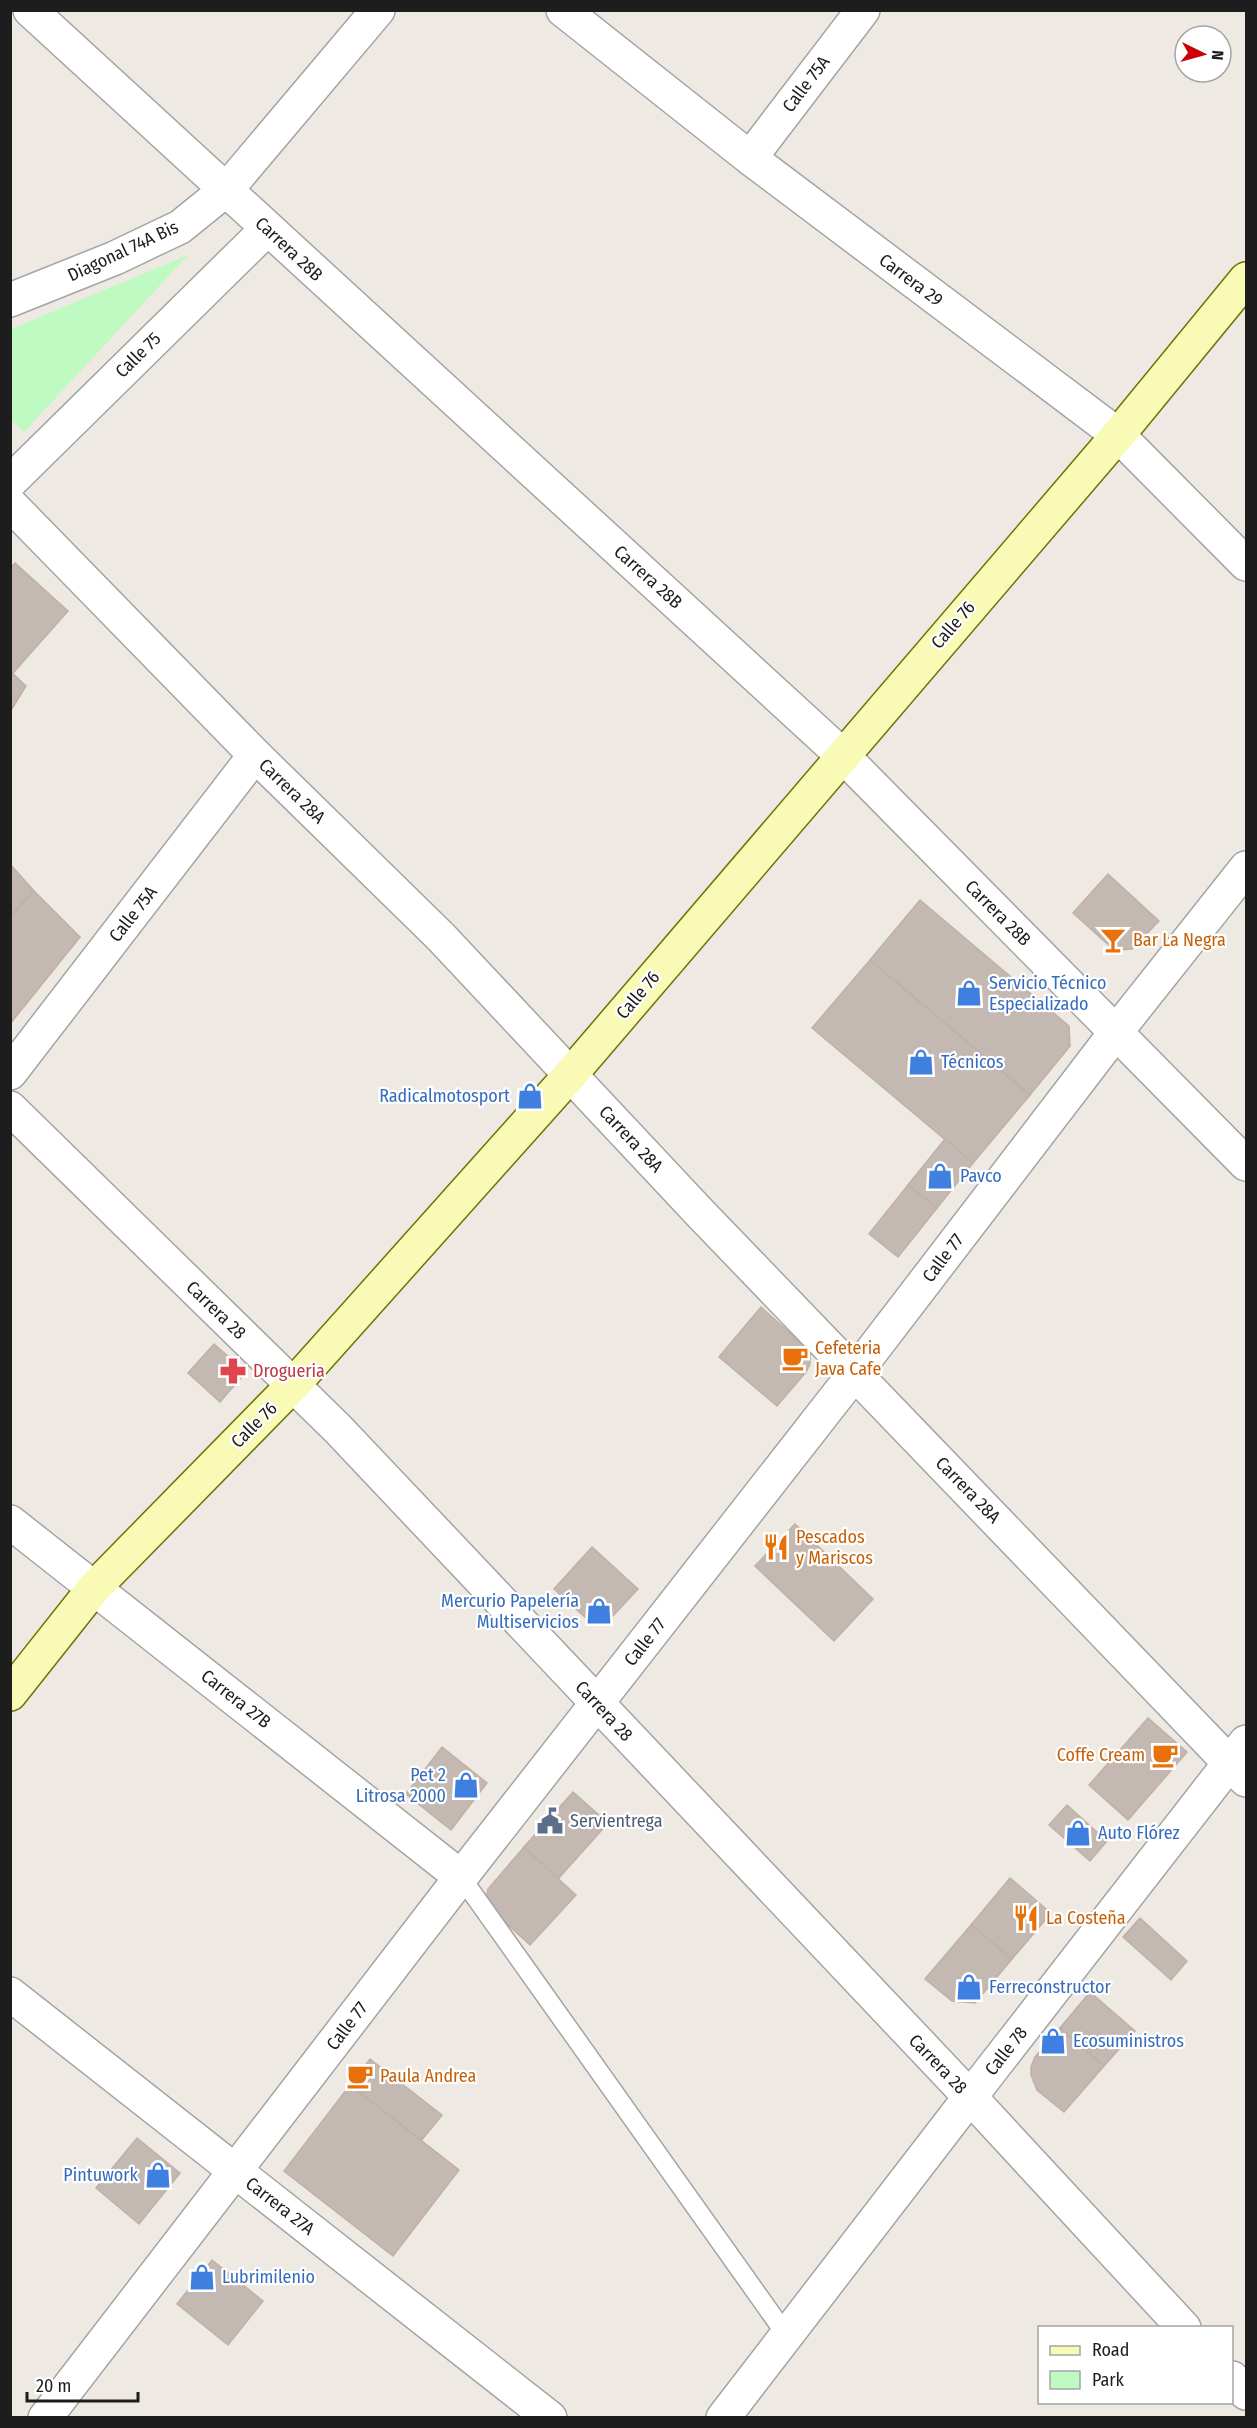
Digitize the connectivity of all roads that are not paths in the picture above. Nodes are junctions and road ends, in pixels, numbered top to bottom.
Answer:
1 (30, 10) edge
2 (378, 10) edge
3 (563, 10) edge
4 (863, 10) edge
5 (750, 158) junction
6 (227, 189) junction
7 (267, 229) junction
8 (1246, 279) edge
9 (10, 300) edge
10 (1118, 435) junction
11 (10, 482) edge
12 (10, 504) edge
13 (1246, 564) edge
14 (255, 755) junction
15 (842, 755) junction
16 (1246, 868) edge
17 (1116, 1032) junction
18 (10, 1072) edge
19 (570, 1074) junction
20 (10, 1108) edge
21 (1246, 1164) edge
22 (855, 1373) junction
23 (293, 1385) junction
24 (10, 1522) edge
25 (94, 1588) junction
26 (10, 1694) edge
27 (597, 1704) junction
28 (1241, 1762) edge
29 (461, 1877) junction
30 (10, 1994) edge
31 (970, 2097) junction
32 (236, 2170) junction
33 (1182, 2326) edge
34 (787, 2336) junction
35 (1233, 2379) edge
36 (1246, 2393) edge
37 (45, 2418) edge
38 (550, 2418) edge
39 (723, 2418) edge

1 - 6 street, Carrera 28B
2 - 6 street
3 - 5 street, Carrera 29
4 - 5 street, Calle 75A
5 - 10 street, Carrera 29
6 - 7 street, Carrera 28B
6 - 9 street, Diagonal 74A Bis
7 - 11 street, Calle 75
7 - 15 street, Carrera 28B
8 - 10 main road, Calle 76
10 - 13 street, Carrera 29
10 - 15 main road, Calle 76
12 - 14 street, Carrera 28A
14 - 18 street, Calle 75A
14 - 19 street, Carrera 28A
15 - 17 street, Carrera 28B
15 - 19 main road, Calle 76
16 - 17 street, Calle 77
17 - 21 street, Carrera 28B
17 - 22 street, Calle 77
19 - 22 street, Carrera 28A
19 - 23 main road, Calle 76
20 - 23 street, Carrera 28
22 - 27 street, Calle 77
22 - 28 street, Carrera 28A
23 - 25 main road, Calle 76
23 - 27 street, Carrera 28
24 - 25 street, Carrera 27B
25 - 26 main road, Calle 76
25 - 29 street, Carrera 27B
27 - 29 street, Calle 77
27 - 31 street, Carrera 28
28 - 31 street, Calle 78
29 - 32 street, Calle 77
29 - 34 lane
30 - 32 street, Carrera 27A
31 - 33 street, Carrera 28
31 - 34 street, Calle 78
32 - 37 street, Calle 77
32 - 38 street, Carrera 27A
34 - 39 street, Calle 78
35 - 36 street

